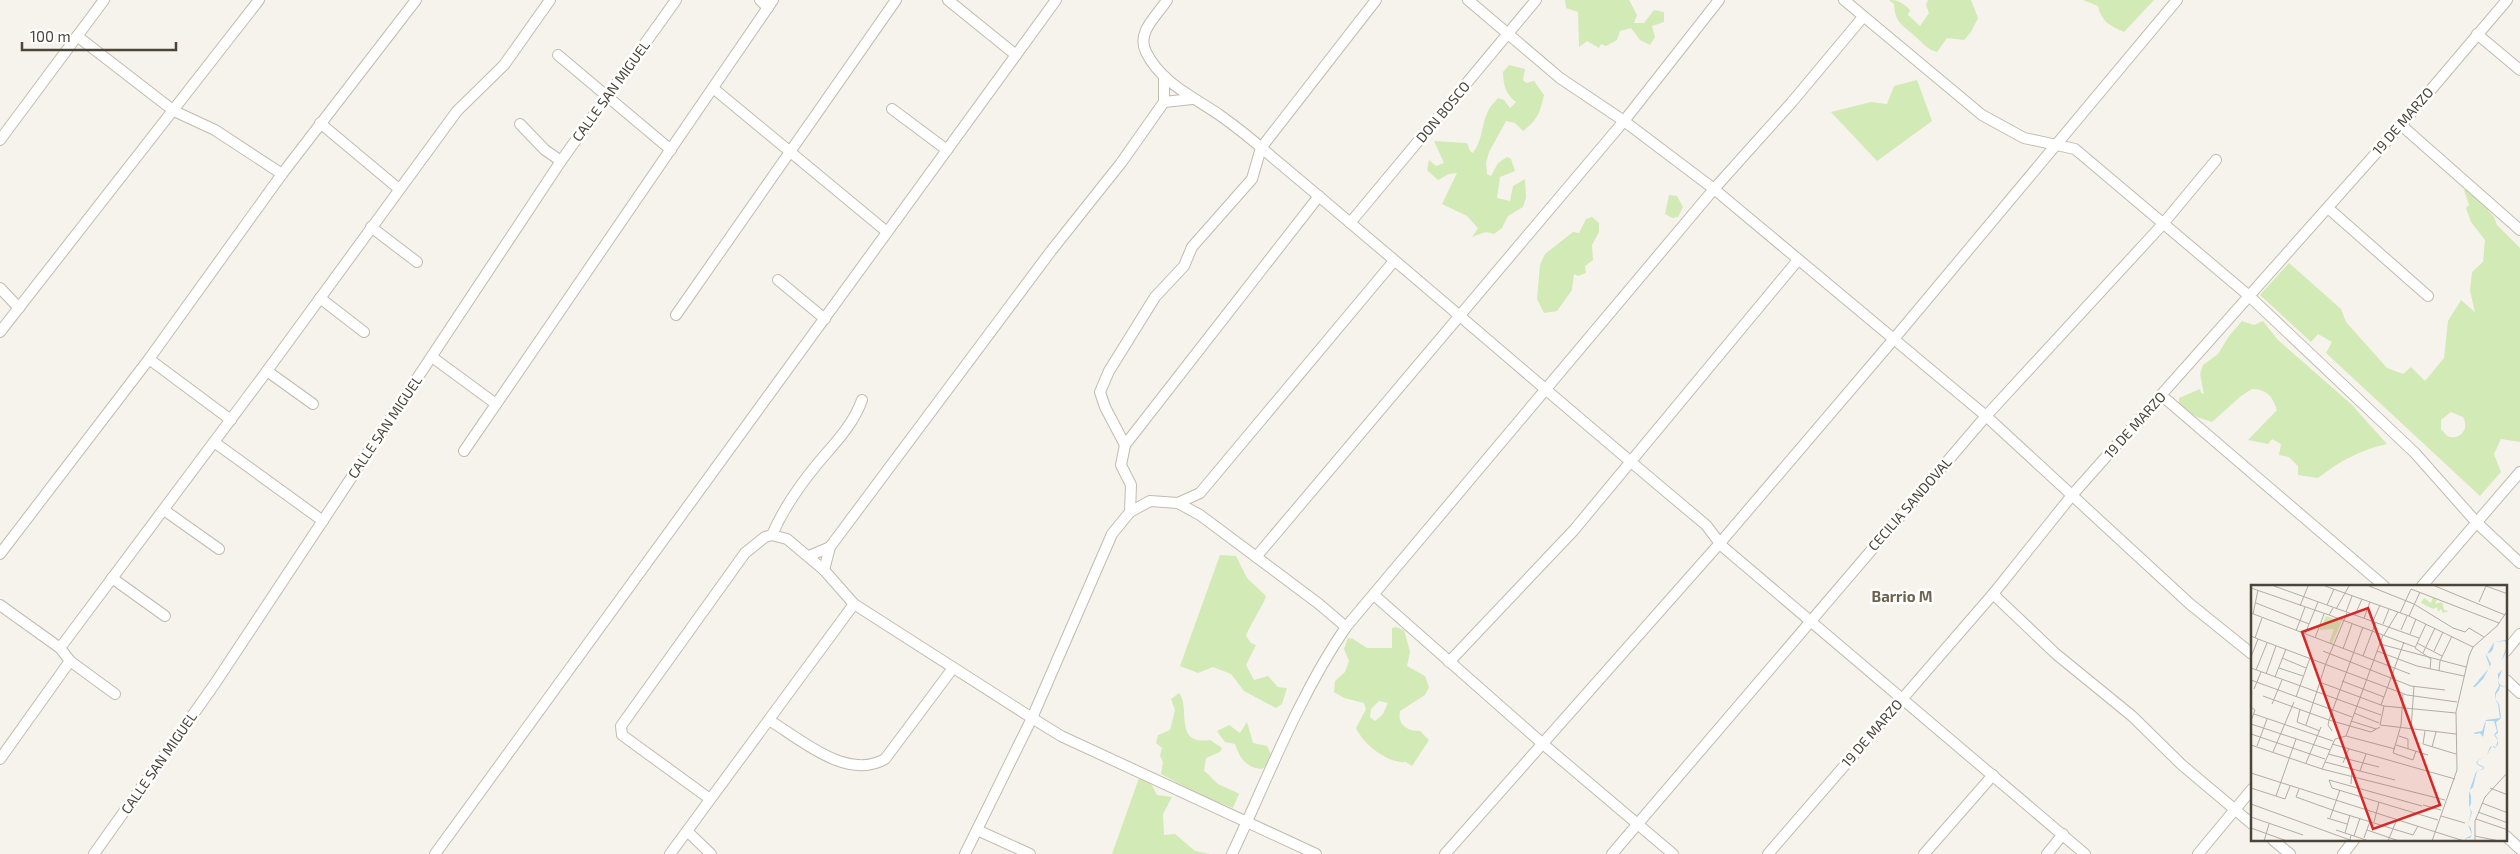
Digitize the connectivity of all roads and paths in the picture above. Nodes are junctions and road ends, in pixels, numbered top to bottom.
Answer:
1 (104, 0) edge
2 (259, 0) edge
3 (416, 0) edge
4 (550, 0) edge
5 (676, 0) edge
6 (760, 0) edge
7 (896, 0) edge
8 (948, 0) edge
9 (1056, 0) edge
10 (1167, 0) edge
11 (1376, 0) edge
12 (1468, 0) edge
13 (1536, 0) edge
14 (1718, 0) edge
15 (1844, 0) edge
16 (2177, 0) edge
17 (2507, 0) edge
18 (771, 4) edge
19 (1863, 17) junction
20 (1508, 34) junction
21 (2477, 34) junction
22 (77, 36) junction
23 (558, 55) dead end
24 (1016, 55) junction
25 (2520, 70) edge
26 (1164, 76) junction
27 (713, 88) junction
28 (608, 97) junction
29 (1192, 99) junction
30 (1164, 102) junction
31 (892, 109) dead end
32 (174, 111) junction
33 (1624, 121) junction
34 (320, 123) junction
35 (520, 124) dead end
36 (2401, 125) junction
37 (0, 140) edge
38 (2056, 145) junction
39 (1262, 148) junction
40 (671, 150) junction
41 (947, 150) junction
42 (791, 151) junction
43 (2216, 160) dead end
44 (561, 161) junction
45 (282, 174) junction
46 (398, 189) junction
47 (1714, 189) junction
48 (1319, 196) junction
49 (2328, 208) junction
50 (1350, 223) junction
51 (2162, 224) junction
52 (371, 227) junction
53 (2520, 230) edge
54 (887, 232) junction
55 (1798, 260) junction
56 (1394, 261) junction
57 (417, 262) dead end
58 (778, 280) dead end
59 (0, 288) edge
60 (2248, 295) junction
61 (2428, 296) dead end
62 (320, 298) junction
63 (19, 308) junction
64 (676, 315) dead end
65 (1460, 317) junction
66 (824, 319) junction
67 (0, 332) edge
68 (364, 332) dead end
69 (1893, 340) junction
70 (432, 357) junction
71 (149, 360) junction
72 (267, 371) junction
73 (1546, 391) junction
74 (2160, 396) junction
75 (862, 400) dead end
76 (313, 404) dead end
77 (496, 404) junction
78 (1986, 416) junction
79 (231, 420) junction
80 (214, 442) junction
81 (1125, 445) junction
82 (464, 451) dead end
83 (1631, 462) junction
84 (2520, 472) edge
85 (2073, 494) junction
86 (1178, 504) junction
87 (164, 510) junction
88 (1130, 512) junction
89 (323, 521) junction
90 (2477, 523) junction
91 (772, 536) junction
92 (1720, 543) junction
93 (830, 547) junction
94 (219, 549) dead end
95 (0, 554) edge
96 (809, 556) junction
97 (1256, 557) junction
98 (2520, 562) edge
99 (824, 570) junction
100 (112, 578) junction
101 (2383, 585) edge
102 (2423, 585) edge
103 (1993, 594) junction
104 (1374, 595) junction
105 (854, 604) junction
106 (0, 605) edge
107 (165, 616) dead end
108 (1810, 621) junction
109 (1346, 627) junction
110 (2520, 634) edge
111 (60, 648) junction
112 (2508, 649) edge
113 (2251, 653) edge
114 (70, 661) junction
115 (1450, 662) junction
116 (954, 668) junction
117 (2508, 682) edge
118 (2520, 693) edge
119 (115, 694) dead end
120 (1901, 699) junction
121 (1032, 718) junction
122 (769, 720) junction
123 (1544, 744) junction
124 (0, 759) edge
125 (1993, 775) junction
126 (2251, 789) edge
127 (710, 799) junction
128 (2236, 808) junction
129 (1247, 822) junction
130 (2251, 823) edge
131 (1638, 825) junction
132 (977, 830) junction
133 (687, 831) junction
134 (2063, 834) junction
135 (2508, 838) edge
136 (2275, 842) edge
137 (2520, 849) edge
138 (94, 854) edge
139 (435, 854) edge
140 (670, 854) edge
141 (711, 854) edge
142 (966, 854) edge
143 (1030, 854) edge
144 (1232, 854) edge
145 (1316, 854) edge
146 (1445, 854) edge
147 (1612, 854) edge
148 (1673, 854) edge
149 (1768, 854) edge
150 (1924, 854) edge
151 (2047, 854) edge
152 (2085, 854) edge
153 (2198, 854) edge
154 (2290, 854) edge

1 - 22 street
2 - 32 street
3 - 34 street
4 - 46 street
5 - 28 street, CALLE SAN MIGUEL
6 - 18 street
7 - 42 street
8 - 24 street
9 - 24 street
10 - 26 street
11 - 39 street
12 - 20 street
13 - 20 street, DON BOSCO
14 - 33 street
15 - 19 street
16 - 38 street
17 - 21 street, 19 DE MARZO
18 - 27 street
19 - 38 street
19 - 47 street
20 - 33 street
20 - 50 street, DON BOSCO
21 - 25 street
21 - 36 street, 19 DE MARZO
22 - 32 street
22 - 37 street
23 - 28 street
24 - 41 street
26 - 29 street
26 - 30 street
27 - 40 street
27 - 42 street
28 - 40 street
28 - 44 street, CALLE SAN MIGUEL
29 - 30 street
29 - 39 street
30 - 93 street
31 - 41 street
32 - 45 street
32 - 63 street
33 - 47 street
33 - 65 street
34 - 45 street
34 - 46 street
35 - 44 street
36 - 49 street, 19 DE MARZO
36 - 53 street
38 - 51 street
38 - 69 street
39 - 48 street
39 - 81 street
40 - 77 street
41 - 54 street
42 - 54 street
42 - 64 street
43 - 51 street, CECILIA SANDOVAL
44 - 70 street, CALLE SAN MIGUEL
45 - 71 street
46 - 52 street
47 - 55 street
47 - 73 street
48 - 50 street
48 - 81 street
49 - 60 street, 19 DE MARZO
49 - 61 street
50 - 56 street
51 - 60 street
51 - 78 street, CECILIA SANDOVAL
52 - 57 street
52 - 62 street
54 - 66 street
55 - 69 street
55 - 83 street
56 - 65 street
56 - 86 street
58 - 66 street
59 - 63 street
60 - 74 street, 19 DE MARZO
60 - 90 street
62 - 68 street
62 - 72 street
63 - 67 street
65 - 73 street
65 - 97 street
66 - 139 street
69 - 78 street
69 - 92 street
70 - 77 street
70 - 89 street, CALLE SAN MIGUEL
71 - 79 street
71 - 95 street
72 - 76 street
72 - 79 street
73 - 83 street
73 - 104 street
74 - 85 street, 19 DE MARZO
74 - 101 street
75 - 91 street
77 - 82 street
78 - 85 street
78 - 108 street, CECILIA SANDOVAL
79 - 80 street
80 - 87 street
80 - 89 street
81 - 88 street
83 - 92 street
83 - 115 street
84 - 90 street
85 - 103 street, 19 DE MARZO
85 - 113 street
86 - 88 street
86 - 97 street
87 - 94 street
87 - 100 street
88 - 121 street
89 - 138 street, CALLE SAN MIGUEL
90 - 98 street
90 - 102 street
91 - 96 street
91 - 127 street
92 - 108 street
92 - 123 street
93 - 96 street
93 - 99 street
96 - 99 street
97 - 109 street
99 - 105 street
100 - 107 street
100 - 111 street
103 - 120 street, 19 DE MARZO
103 - 128 street
104 - 109 street
104 - 115 street
105 - 116 street
105 - 122 street
106 - 111 street
108 - 120 street
108 - 131 street, CECILIA SANDOVAL
109 - 129 street
110 - 112 street
111 - 114 street
114 - 119 street
114 - 124 street
115 - 123 street
116 - 121 street
116 - 122 street
117 - 118 street
120 - 125 street
120 - 149 street, 19 DE MARZO
121 - 129 street
121 - 132 street
122 - 127 street
123 - 131 street
123 - 146 street
125 - 134 street
125 - 150 street
126 - 128 street
127 - 133 street
128 - 130 street
128 - 153 street
129 - 144 street
129 - 145 street
131 - 147 street, CECILIA SANDOVAL
131 - 148 street
132 - 142 street
132 - 143 street
133 - 140 street
133 - 141 street
134 - 151 street
134 - 152 street
135 - 137 street
136 - 154 street

